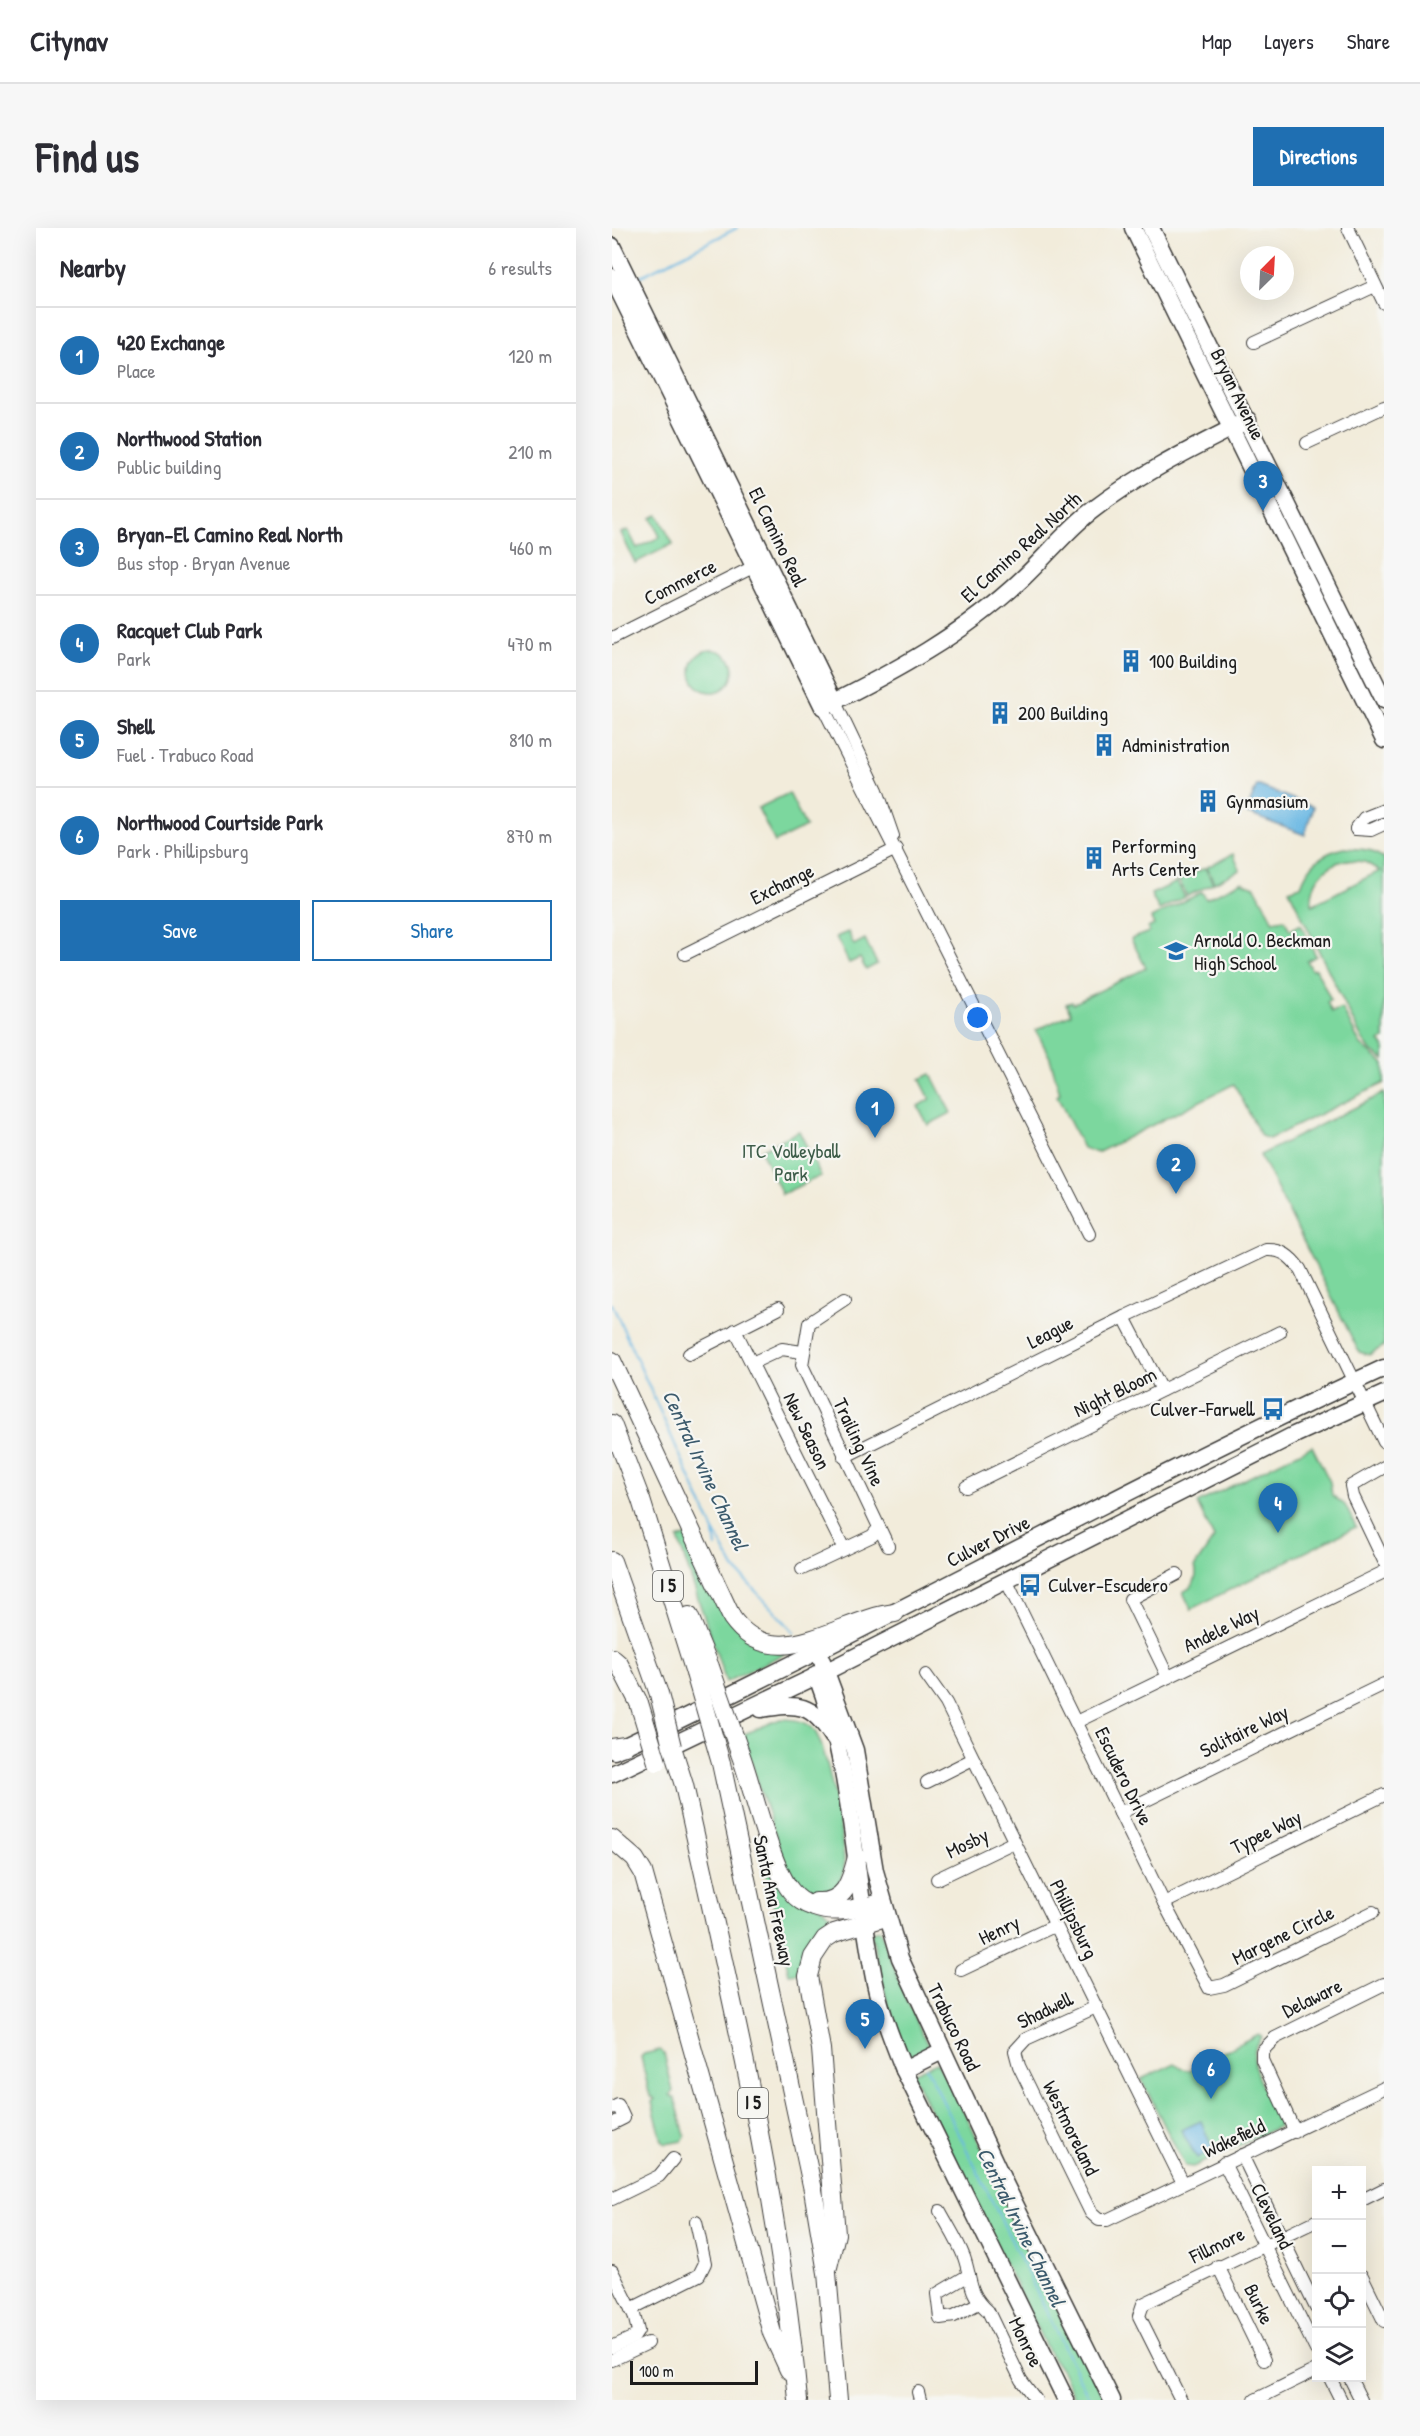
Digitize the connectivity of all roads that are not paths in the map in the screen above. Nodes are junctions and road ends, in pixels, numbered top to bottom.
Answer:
1 (1133, 228) edge
2 (1142, 228) edge
3 (1151, 228) edge
4 (1348, 228) edge
5 (616, 254) edge
6 (612, 277) edge
7 (1375, 286) junction
8 (1183, 289) junction
9 (631, 300) junction
10 (1384, 303) edge
11 (1254, 342) dead end
12 (1384, 407) edge
13 (1248, 420) junction
14 (1231, 428) junction
15 (1307, 444) dead end
16 (760, 563) junction
17 (612, 638) edge
18 (1384, 700) edge
19 (829, 704) junction
20 (1384, 740) edge
21 (1384, 810) edge
22 (1384, 824) edge
23 (896, 849) junction
24 (685, 954) dead end
25 (1089, 1234) dead end
26 (845, 1299) dead end
27 (778, 1309) dead end
28 (1124, 1317) junction
29 (735, 1330) junction
30 (1280, 1332) dead end
31 (802, 1352) junction
32 (689, 1354) dead end
33 (612, 1361) edge
34 (752, 1363) junction
35 (1384, 1368) edge
36 (1354, 1382) junction
37 (1162, 1390) junction
38 (1384, 1394) edge
39 (1365, 1403) junction
40 (612, 1424) edge
41 (1384, 1442) edge
42 (844, 1456) junction
43 (1384, 1467) edge
44 (966, 1487) dead end
45 (879, 1528) junction
46 (888, 1546) dead end
47 (844, 1549) junction
48 (612, 1561) edge
49 (1384, 1561) edge
50 (802, 1569) dead end
51 (1384, 1572) edge
52 (1177, 1574) dead end
53 (1006, 1580) junction
54 (895, 1613) junction
55 (814, 1654) junction
56 (612, 1658) edge
57 (703, 1670) junction
58 (821, 1673) junction
59 (926, 1675) dead end
60 (1168, 1677) junction
61 (1384, 1684) edge
62 (746, 1711) junction
63 (1076, 1722) junction
64 (835, 1740) junction
65 (616, 1749) edge
66 (973, 1759) junction
67 (612, 1774) edge
68 (681, 1781) junction
69 (927, 1782) dead end
70 (1384, 1795) edge
71 (1120, 1813) junction
72 (612, 1839) edge
73 (1014, 1842) junction
74 (857, 1857) junction
75 (937, 1879) dead end
76 (802, 1901) junction
77 (1164, 1903) junction
78 (884, 1910) junction
79 (1373, 1912) dead end
80 (864, 1915) junction
81 (1054, 1926) junction
82 (961, 1970) dead end
83 (1384, 1984) edge
84 (1209, 1988) joint
85 (1096, 2007) junction
86 (942, 2051) junction
87 (1015, 2051) joint
88 (904, 2070) junction
89 (1384, 2088) edge
90 (612, 2108) edge
91 (612, 2124) edge
92 (1295, 2133) junction
93 (1242, 2155) junction
94 (673, 2159) dead end
95 (1224, 2163) junction
96 (1183, 2183) junction
97 (1384, 2189) edge
98 (1366, 2198) edge
99 (612, 2199) edge
100 (940, 2211) dead end
101 (1099, 2220) joint
102 (696, 2222) dead end
103 (1312, 2223) edge
104 (1281, 2236) junction
105 (1264, 2244) junction
106 (1218, 2266) junction
107 (612, 2271) edge
108 (826, 2273) junction
109 (969, 2275) junction
110 (1366, 2284) edge
111 (1312, 2298) edge
112 (979, 2303) junction
113 (631, 2309) junction
114 (1384, 2321) edge
115 (1312, 2340) edge
116 (648, 2343) dead end
117 (612, 2347) edge
118 (612, 2360) edge
119 (1264, 2360) dead end
120 (1312, 2372) edge
121 (1332, 2382) edge
122 (1352, 2382) edge
123 (798, 2392) edge
124 (838, 2400) edge
125 (1036, 2400) edge
126 (1066, 2400) edge
127 (1112, 2400) edge
128 (1181, 2400) edge
129 (1255, 2400) edge
130 (1341, 2400) edge
131 (1361, 2400) edge

1 - 14 main road, Bryan Avenue
2 - 8 main road
3 - 8 main road, Bryan Avenue
4 - 7 street
5 - 9 main road, El Camino Real
6 - 9 main road, El Camino Real
7 - 10 street
7 - 11 street
8 - 13 main road, Bryan Avenue
9 - 16 main road, El Camino Real
12 - 15 street
13 - 14 main road, El Camino Real North
13 - 18 main road, Bryan Avenue
14 - 19 main road, El Camino Real North
14 - 20 main road, Bryan Avenue
16 - 17 street, Commerce
16 - 19 main road, El Camino Real
19 - 23 street, El Camino Real
21 - 22 street
23 - 24 street, Exchange
23 - 25 street, El Camino Real
26 - 31 street, Trailing Vine
27 - 29 street
28 - 36 street, League
28 - 37 street
28 - 42 street, League
29 - 32 street
29 - 34 street, New Season
30 - 37 street, Night Bloom
31 - 34 street
31 - 42 street, Trailing Vine
33 - 54 highway
34 - 47 street, New Season
35 - 36 main road, Culver Drive
36 - 39 street
36 - 54 main road, Culver Drive
37 - 44 street, Night Bloom
38 - 39 main road
39 - 41 street
39 - 53 main road
40 - 57 highway
42 - 45 street, Trailing Vine
43 - 49 street
45 - 46 street, Trailing Vine
45 - 47 street
47 - 50 street
48 - 68 highway, I 5, bridge
51 - 60 street, Andele Way
52 - 60 street
53 - 58 main road
53 - 63 street, Escudero Drive
54 - 55 main road, Culver Drive
55 - 58 main road, Trabuco Road
55 - 65 main road, Culver Drive
56 - 68 highway, bridge
57 - 76 highway, bridge
57 - 108 highway, Santa Ana Freeway / I 5, bridge
58 - 62 main road
58 - 64 main road, Trabuco Road
58 - 78 main road, Trabuco Road
59 - 66 street, Phillipsburg
60 - 63 street, Andele Way
61 - 71 street, Solitaire Way
62 - 64 main road
62 - 67 main road
63 - 71 street, Escudero Drive
64 - 74 main road, Trabuco Road
66 - 69 street
66 - 73 street, Phillipsburg
68 - 123 highway, I 5
70 - 77 street, Typee Way
71 - 77 street, Escudero Drive
72 - 123 highway
73 - 75 street, Mosby
73 - 81 street, Phillipsburg
74 - 76 highway
74 - 80 main road, Trabuco Road
76 - 80 highway
77 - 84 street, Escudero Drive
78 - 80 highway
78 - 86 main road, Trabuco Road
79 - 84 street, Margene Circle
80 - 88 main road, Trabuco Road
80 - 108 highway
81 - 82 street, Henry
81 - 85 street, Phillipsburg
83 - 92 street, Delaware
85 - 87 street, Shadwell
85 - 96 street, Phillipsburg
86 - 88 main road
86 - 127 main road, Trabuco Road
87 - 101 street, Westmoreland
88 - 126 main road, Trabuco Road
89 - 92 street, Wakefield
90 - 91 street
92 - 93 street, Wakefield
93 - 95 street, Wakefield
93 - 104 street, Cleveland
94 - 99 street
95 - 96 street, Wakefield
95 - 105 street, Cleveland
96 - 101 street, Wakefield
97 - 98 street
100 - 109 street, Monroe
102 - 113 street
103 - 104 street, Fillmore
104 - 105 street, Fillmore
104 - 111 street, Cleveland
105 - 106 street, Fillmore
105 - 115 street, Cleveland
106 - 119 street, Burke
106 - 128 street, Fillmore
107 - 113 street
108 - 124 highway, Santa Ana Freeway / I 5
109 - 112 street, Monroe
109 - 112 street
110 - 114 street
112 - 125 street, Monroe
113 - 117 street
116 - 118 street
120 - 129 street
121 - 130 street
122 - 131 street

